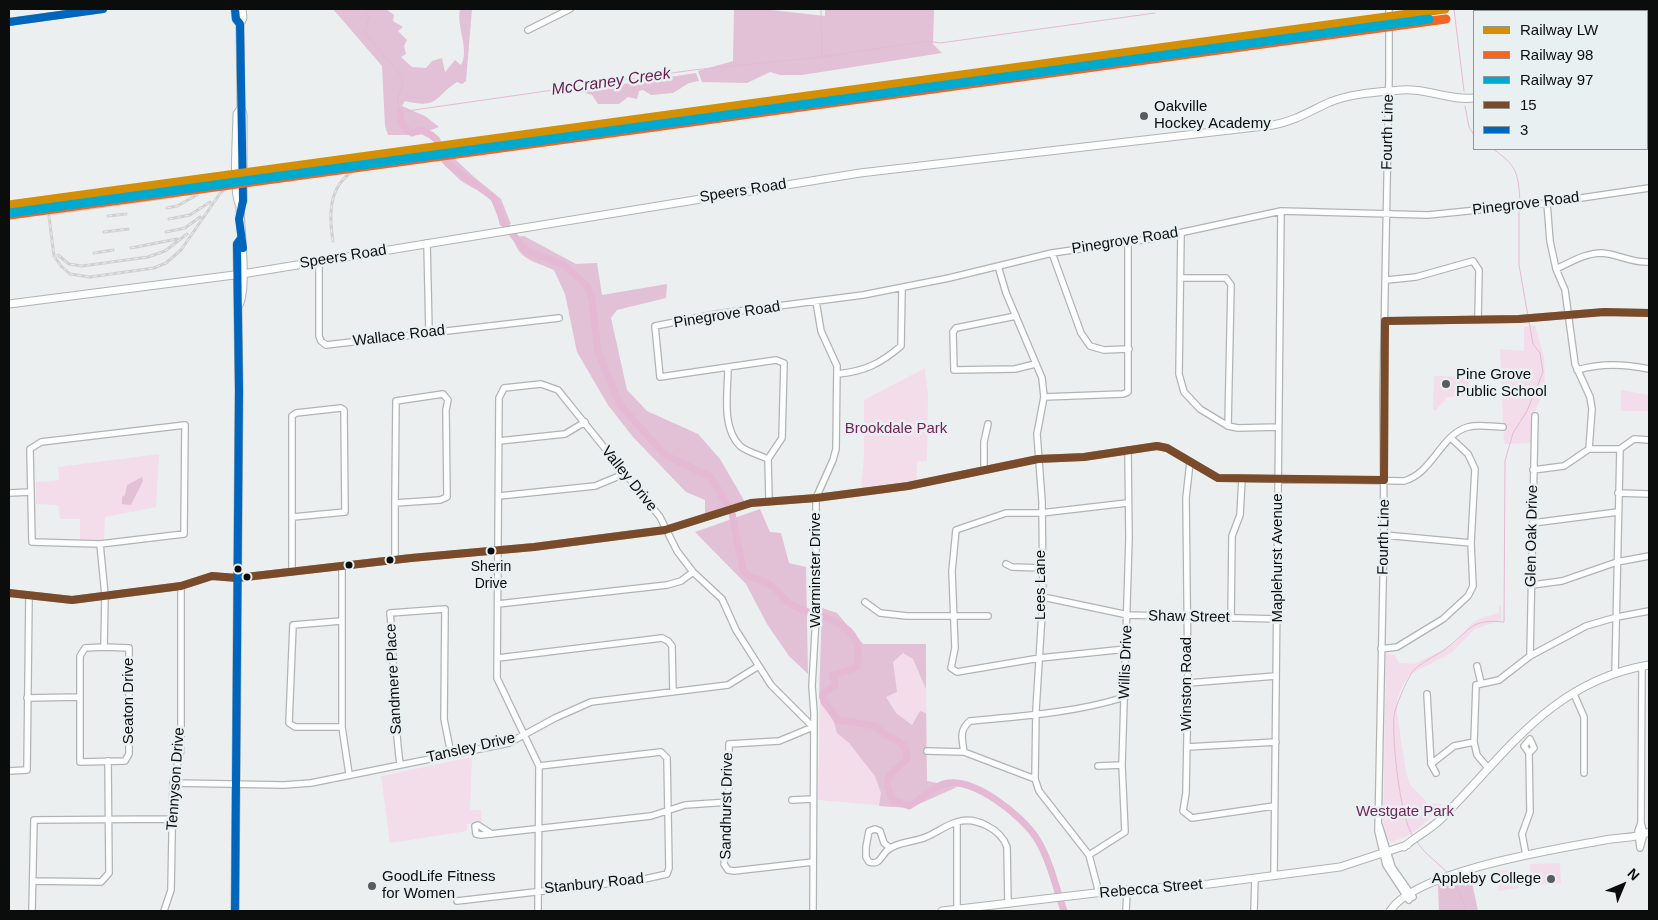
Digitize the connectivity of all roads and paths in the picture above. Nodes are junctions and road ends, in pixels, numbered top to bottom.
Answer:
1 (103, 9) edge
2 (235, 9) edge
3 (242, 9) edge
4 (570, 9) edge
5 (1388, 9) edge
6 (9, 22) edge
7 (240, 24) junction
8 (528, 30) dead end
9 (1389, 92) junction
10 (1473, 98) edge
11 (1649, 188) edge
12 (1547, 203) junction
13 (1281, 211) junction
14 (1387, 213) junction
15 (1180, 233) junction
16 (1128, 242) junction
17 (428, 243) junction
18 (1052, 253) junction
19 (319, 260) junction
20 (1649, 262) edge
21 (998, 266) junction
22 (1556, 269) junction
23 (239, 274) junction
24 (1182, 278) junction
25 (1386, 280) junction
26 (902, 288) junction
27 (816, 301) junction
28 (9, 304) edge
29 (1649, 314) edge
30 (1570, 315) junction
31 (1016, 316) junction
32 (559, 318) dead end
33 (1478, 320) junction
34 (1385, 321) junction
35 (428, 332) junction
36 (1129, 349) junction
37 (1035, 364) junction
38 (728, 367) junction
39 (1649, 368) edge
40 (1577, 370) junction
41 (838, 374) junction
42 (1044, 397) junction
43 (1535, 416) dead end
44 (585, 422) junction
45 (988, 424) dead end
46 (1228, 426) junction
47 (1278, 427) junction
48 (1503, 427) dead end
49 (1451, 438) junction
50 (1649, 440) edge
51 (499, 441) junction
52 (1589, 448) junction
53 (1620, 449) junction
54 (1128, 450) junction
55 (768, 459) junction
56 (1038, 459) junction
57 (1190, 462) junction
58 (984, 470) junction
59 (1533, 470) junction
60 (624, 474) junction
61 (1242, 479) junction
62 (1279, 479) junction
63 (1384, 480) junction
64 (31, 492) junction
65 (9, 493) edge
66 (1618, 493) junction
67 (1649, 494) edge
68 (499, 496) junction
69 (816, 498) junction
70 (769, 500) junction
71 (395, 503) junction
72 (1127, 503) junction
73 (1618, 512) junction
74 (1040, 513) junction
75 (293, 517) junction
76 (1533, 523) junction
77 (665, 530) junction
78 (1384, 536) junction
79 (1471, 543) junction
80 (100, 544) junction
81 (498, 550) junction
82 (1649, 556) edge
83 (395, 560) junction
84 (1617, 562) junction
85 (1006, 564) dead end
86 (342, 567) junction
87 (1042, 568) junction
88 (292, 572) junction
89 (693, 572) junction
90 (237, 578) junction
91 (1532, 585) junction
92 (181, 586) junction
93 (9, 593) edge
94 (28, 595) junction
95 (105, 595) junction
96 (1043, 597) junction
97 (865, 602) dead end
98 (498, 604) junction
99 (1649, 611) edge
100 (1128, 615) junction
101 (955, 616) junction
102 (988, 616) dead end
103 (1186, 617) junction
104 (1617, 617) junction
105 (1231, 618) junction
106 (1278, 619) junction
107 (341, 621) junction
108 (104, 647) junction
109 (1126, 649) junction
110 (1382, 649) junction
111 (1530, 656) junction
112 (498, 658) junction
113 (1040, 658) junction
114 (1477, 666) dead end
115 (1645, 666) edge
116 (757, 667) junction
117 (1615, 674) junction
118 (1276, 676) junction
119 (1188, 683) junction
120 (1481, 683) junction
121 (674, 692) junction
122 (1427, 694) dead end
123 (1574, 694) junction
124 (78, 697) junction
125 (1125, 697) junction
126 (27, 698) junction
127 (1036, 716) junction
128 (342, 726) junction
129 (814, 727) junction
130 (524, 736) junction
131 (1276, 742) junction
132 (1474, 742) junction
133 (1187, 747) junction
134 (927, 751) dead end
135 (964, 752) junction
136 (1529, 753) dead end
137 (450, 754) junction
138 (108, 761) junction
139 (400, 764) junction
140 (1431, 764) junction
141 (1122, 765) junction
142 (539, 766) junction
143 (1098, 766) dead end
144 (1488, 768) junction
145 (9, 771) edge
146 (1436, 773) dead end
147 (1584, 773) dead end
148 (349, 774) junction
149 (1035, 779) junction
150 (173, 783) junction
151 (236, 783) junction
152 (813, 799) junction
153 (792, 800) dead end
154 (729, 802) junction
155 (1274, 806) junction
156 (666, 811) junction
157 (109, 819) junction
158 (171, 819) junction
159 (958, 822) junction
160 (539, 829) junction
161 (1643, 831) edge
162 (492, 834) dead end
163 (890, 848) junction
164 (1089, 854) junction
165 (1385, 854) junction
166 (1526, 855) junction
167 (813, 862) junction
168 (1274, 876) junction
169 (1255, 878) junction
170 (33, 881) junction
171 (538, 891) junction
172 (1127, 892) junction
173 (1099, 893) junction
174 (1410, 896) junction
175 (457, 901) dead end
176 (1008, 904) junction
177 (957, 910) junction
178 (32, 911) edge
179 (164, 911) edge
180 (235, 911) edge
181 (538, 911) edge
182 (813, 911) edge
183 (942, 911) edge
184 (1126, 911) edge
185 (1254, 911) edge
186 (1392, 911) edge

1 - 6 street
2 - 7 main road
3 - 7 main road
4 - 8 street
5 - 9 street, Fourth Line
7 - 23 main road
9 - 10 main road, Speers Road
9 - 14 street, Fourth Line
9 - 17 main road, Speers Road
11 - 12 street, Pinegrove Road
12 - 14 street, Pinegrove Road
12 - 22 street
13 - 14 street, Pinegrove Road
13 - 15 street, Pinegrove Road
13 - 47 street, Maplehurst Avenue
14 - 25 street, Fourth Line
15 - 16 street, Pinegrove Road
15 - 24 street
16 - 18 street, Pinegrove Road
16 - 36 street
17 - 19 main road, Speers Road
17 - 35 street
18 - 21 street, Pinegrove Road
18 - 36 street
19 - 23 main road, Speers Road
19 - 35 street, Wallace Road
20 - 22 street
21 - 26 street, Pinegrove Road
21 - 31 street, Lees Lane
22 - 30 street
23 - 28 main road, Speers Road
23 - 90 main road
24 - 46 street
24 - 46 street
25 - 33 street
25 - 34 street, Fourth Line
26 - 27 street, Pinegrove Road
26 - 41 street
27 - 38 street, Pinegrove Road
27 - 41 street, Warminster Drive
29 - 30 street
30 - 33 street
30 - 40 street
31 - 37 street, Lees Lane
31 - 37 street
32 - 35 street, Wallace Road
33 - 34 street
34 - 63 street, Fourth Line
36 - 42 street
37 - 42 street, Lees Lane
38 - 55 street
38 - 55 street
39 - 40 street
40 - 52 street
41 - 69 street, Warminster Drive
42 - 56 street, Lees Lane
43 - 59 street, Glen Oak Drive
44 - 51 street
44 - 51 street, Valley Drive
44 - 60 street, Valley Drive
45 - 58 street
46 - 47 street
47 - 62 street, Maplehurst Avenue
48 - 49 street
49 - 63 street
49 - 79 street
50 - 53 street
51 - 68 street
52 - 53 street
52 - 59 street
53 - 66 street
54 - 56 street
54 - 57 street
54 - 72 street, Willis Drive
55 - 70 street
56 - 58 street
56 - 74 street, Lees Lane
57 - 61 street
57 - 103 street, Winston Road
58 - 69 street
59 - 76 street, Glen Oak Drive
60 - 68 street
60 - 77 street, Valley Drive
61 - 62 street
61 - 105 street
62 - 63 street
62 - 106 street, Maplehurst Avenue
63 - 78 street, Fourth Line
64 - 65 street
64 - 80 street
64 - 80 street
66 - 67 street
66 - 73 street
68 - 81 street
69 - 70 street
69 - 129 street, Warminster Drive
70 - 77 street
71 - 71 street
71 - 83 street
72 - 74 street
72 - 100 street, Willis Drive
73 - 76 street
73 - 84 street
74 - 87 street, Lees Lane
74 - 101 street
75 - 75 street
75 - 88 street
76 - 91 street, Glen Oak Drive
77 - 81 street
77 - 89 street, Valley Drive
78 - 79 street
78 - 110 street, Fourth Line
79 - 110 street
80 - 95 street, Seaton Drive
81 - 83 street
81 - 98 street
82 - 84 street
83 - 86 street
84 - 91 street
84 - 104 street
85 - 87 street
86 - 88 street
86 - 107 street
87 - 96 street, Lees Lane
88 - 90 street
89 - 98 street
89 - 116 street, Valley Drive
90 - 92 street
90 - 151 main road
91 - 111 street, Glen Oak Drive
92 - 95 street
92 - 150 street, Tennyson Drive
93 - 94 street
94 - 95 street
94 - 126 street
95 - 108 street, Seaton Drive
96 - 100 street, Shaw Street
96 - 113 street, Lees Lane
97 - 101 street
98 - 112 street
99 - 104 street
100 - 103 street, Shaw Street
100 - 109 street, Willis Drive
101 - 102 street
101 - 113 street
103 - 105 street, Shaw Street
103 - 119 street, Winston Road
104 - 111 street
104 - 117 street
105 - 106 street, Shaw Street
106 - 118 street, Maplehurst Avenue
107 - 128 street
107 - 128 street
108 - 124 street
108 - 138 street, Seaton Drive
109 - 113 street
109 - 125 street, Willis Drive
110 - 165 street, Fourth Line
111 - 120 street
112 - 121 street
112 - 130 street
113 - 127 street, Lees Lane
114 - 120 street
115 - 117 main road, Rebecca Street
115 - 161 street
116 - 121 street, Tansley Drive
116 - 129 street
117 - 123 main road, Rebecca Street
118 - 119 street
118 - 131 street, Maplehurst Avenue
119 - 133 street, Winston Road
120 - 132 street
121 - 130 street, Tansley Drive
122 - 140 street
123 - 144 main road, Rebecca Street
123 - 147 street
124 - 126 street
124 - 138 street
125 - 127 street
125 - 141 street, Willis Drive
126 - 145 street
127 - 135 street
127 - 149 street, Lees Lane
128 - 148 street
129 - 152 street, Warminster Drive
129 - 154 street, Sandhurst Drive
130 - 137 street, Tansley Drive
130 - 142 street
131 - 133 street
131 - 155 street, Maplehurst Avenue
132 - 140 street
132 - 144 street
133 - 155 street, Winston Road
134 - 135 street
135 - 149 street
136 - 166 street
137 - 139 street, Tansley Drive
137 - 139 street, Sandmere Place
138 - 157 street, Seaton Drive
139 - 148 street, Tansley Drive
140 - 146 street
141 - 143 street
141 - 164 street, Willis Drive
142 - 156 street
142 - 160 street
144 - 165 main road, Rebecca Street
148 - 151 street, Tansley Drive
149 - 164 street, Lees Lane
150 - 151 street, Tansley Drive
150 - 158 street, Tennyson Drive
151 - 180 main road
152 - 153 street
152 - 167 street, Warminster Drive
154 - 156 street
154 - 167 street, Sandhurst Drive
155 - 168 street, Maplehurst Avenue
156 - 160 street
156 - 171 street, Stanbury Road
157 - 158 street
157 - 170 street, Seaton Drive
157 - 170 street
158 - 179 street, Tennyson Drive
159 - 163 street
159 - 176 street
159 - 177 street
160 - 162 street
160 - 171 street
161 - 166 main road
163 - 163 street
164 - 173 street, Lees Lane
165 - 168 main road, Rebecca Street
165 - 174 street, Fourth Line
166 - 174 main road
167 - 182 street, Warminster Drive
168 - 169 main road, Rebecca Street
169 - 172 main road, Rebecca Street
169 - 185 street
170 - 178 street
171 - 175 street, Stanbury Road
171 - 181 street
172 - 173 main road, Rebecca Street
172 - 184 street
173 - 176 main road, Rebecca Street
174 - 186 main road
176 - 177 main road, Rebecca Street
177 - 183 main road, Rebecca Street

